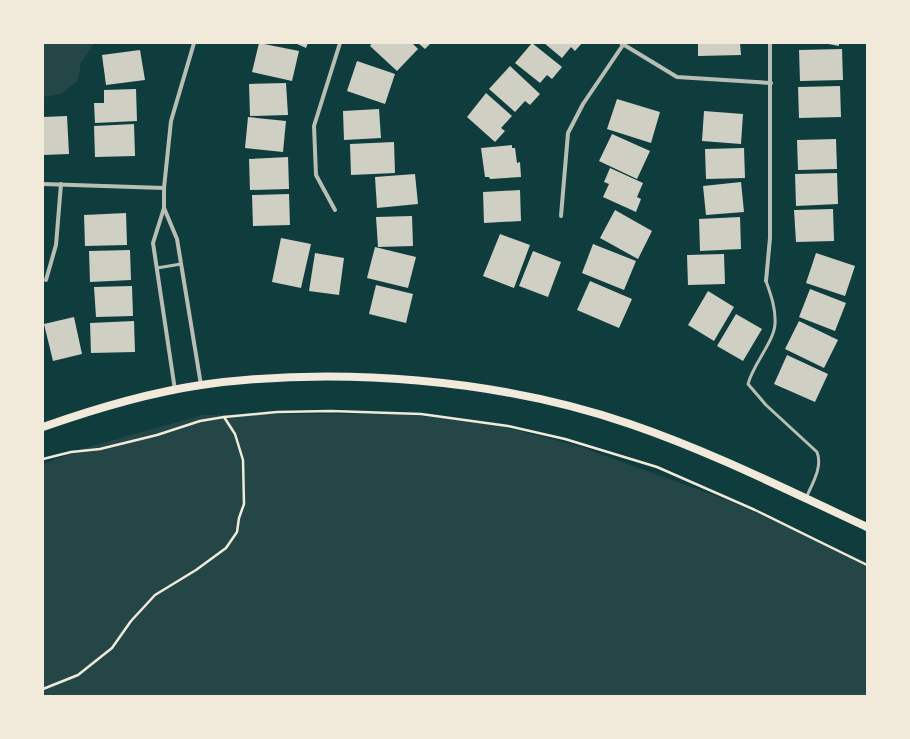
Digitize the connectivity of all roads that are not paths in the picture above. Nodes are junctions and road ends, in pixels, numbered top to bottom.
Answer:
1 (194, 43) edge
2 (340, 43) edge
3 (770, 43) edge
4 (622, 44) edge
5 (771, 83) junction
6 (43, 184) edge
7 (61, 184) junction
8 (164, 188) junction
9 (164, 208) junction
10 (335, 210) dead end
11 (561, 216) dead end
12 (181, 264) junction
13 (157, 268) junction
14 (46, 280) dead end
15 (766, 281) joint
16 (201, 385) junction
17 (175, 390) junction
18 (43, 427) edge
19 (806, 498) junction
20 (867, 527) edge

1 - 8 street
2 - 10 street
3 - 5 street
4 - 5 street
4 - 11 street
5 - 15 street
6 - 7 street
7 - 8 street
7 - 14 street
8 - 9 street
9 - 12 street
9 - 13 street
12 - 13 lane
12 - 16 street
13 - 17 street
15 - 19 lane
16 - 17 main road
16 - 19 main road
17 - 18 main road
19 - 20 main road

